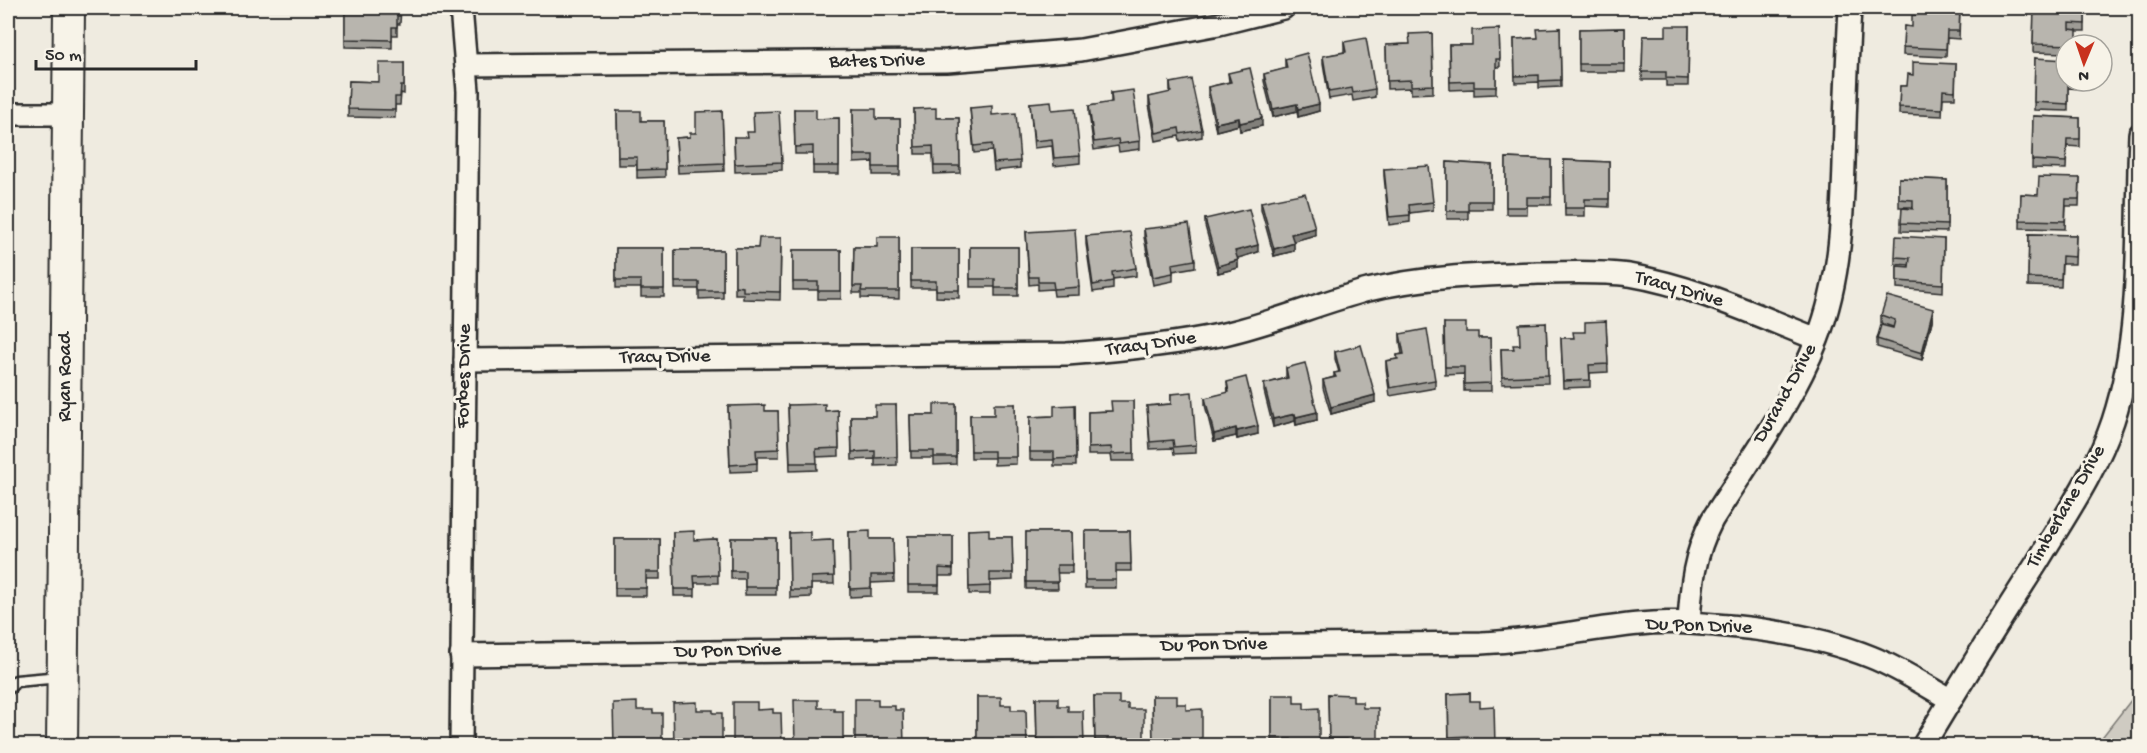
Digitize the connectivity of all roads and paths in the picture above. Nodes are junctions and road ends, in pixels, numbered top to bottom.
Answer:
1 (69, 8) edge
2 (461, 8) edge
3 (1283, 8) edge
4 (1850, 8) edge
5 (465, 65) junction
6 (8, 114) edge
7 (67, 114) junction
8 (2139, 134) edge
9 (2139, 166) edge
10 (1817, 339) junction
11 (465, 360) junction
12 (1689, 623) junction
13 (461, 655) junction
14 (63, 676) junction
15 (10, 682) edge
16 (1951, 700) junction
17 (62, 746) edge
18 (461, 746) edge
19 (1923, 746) edge

1 - 7 main road, Ryan Road
2 - 5 street, Forbes Drive
3 - 5 street, Bates Drive
4 - 10 street, Durand Drive
5 - 11 street, Forbes Drive
6 - 7 street
7 - 14 main road, Ryan Road
8 - 9 street, Timberlane Drive
9 - 16 street, Timberlane Drive
10 - 11 street, Tracy Drive
10 - 12 street, Durand Drive
11 - 13 street, Forbes Drive
12 - 13 street, Du Pon Drive
12 - 16 street, Du Pon Drive
13 - 18 street, Forbes Drive
14 - 15 lane
14 - 17 main road, Ryan Road
16 - 19 street, Timberlane Drive

